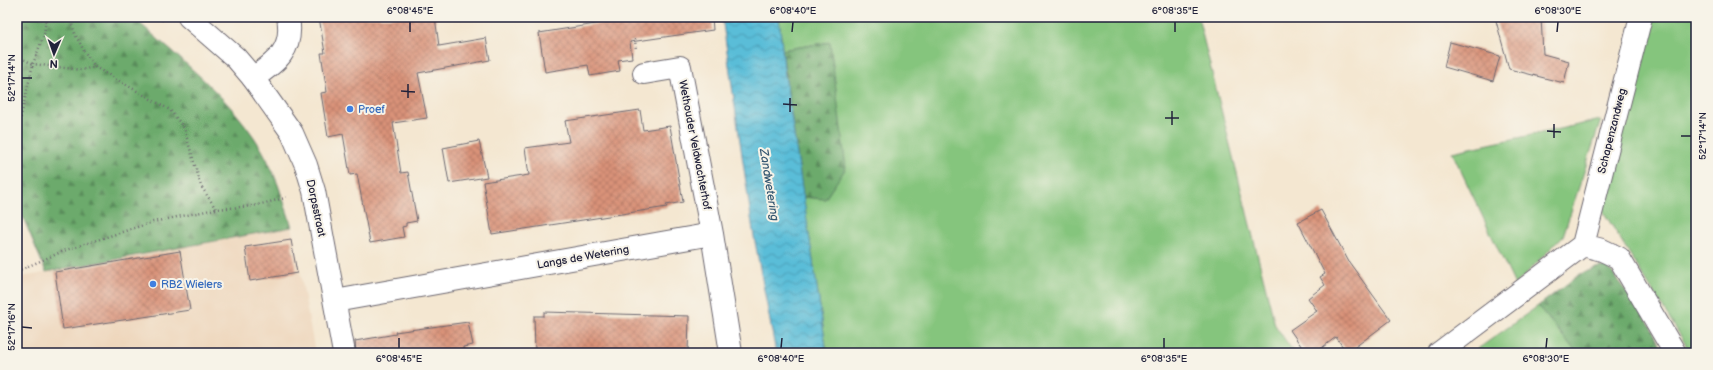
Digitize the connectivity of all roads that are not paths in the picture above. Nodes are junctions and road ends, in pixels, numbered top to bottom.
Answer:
1 (189, 17) edge
2 (288, 17) edge
3 (1641, 17) edge
4 (644, 73) dead end
5 (252, 78) junction
6 (712, 234) junction
7 (1583, 245) junction
8 (334, 301) junction
9 (344, 353) edge
10 (731, 353) edge
11 (1439, 353) edge
12 (1675, 353) edge

1 - 5 street, Dorpsstraat
2 - 5 street
3 - 7 street, Schapenzandweg
4 - 6 street, Wethouder Veldwachterhof
5 - 8 street, Dorpsstraat
6 - 8 street, Langs de Wetering
6 - 10 street
7 - 11 street
7 - 12 street
8 - 9 street, Dorpsstraat

